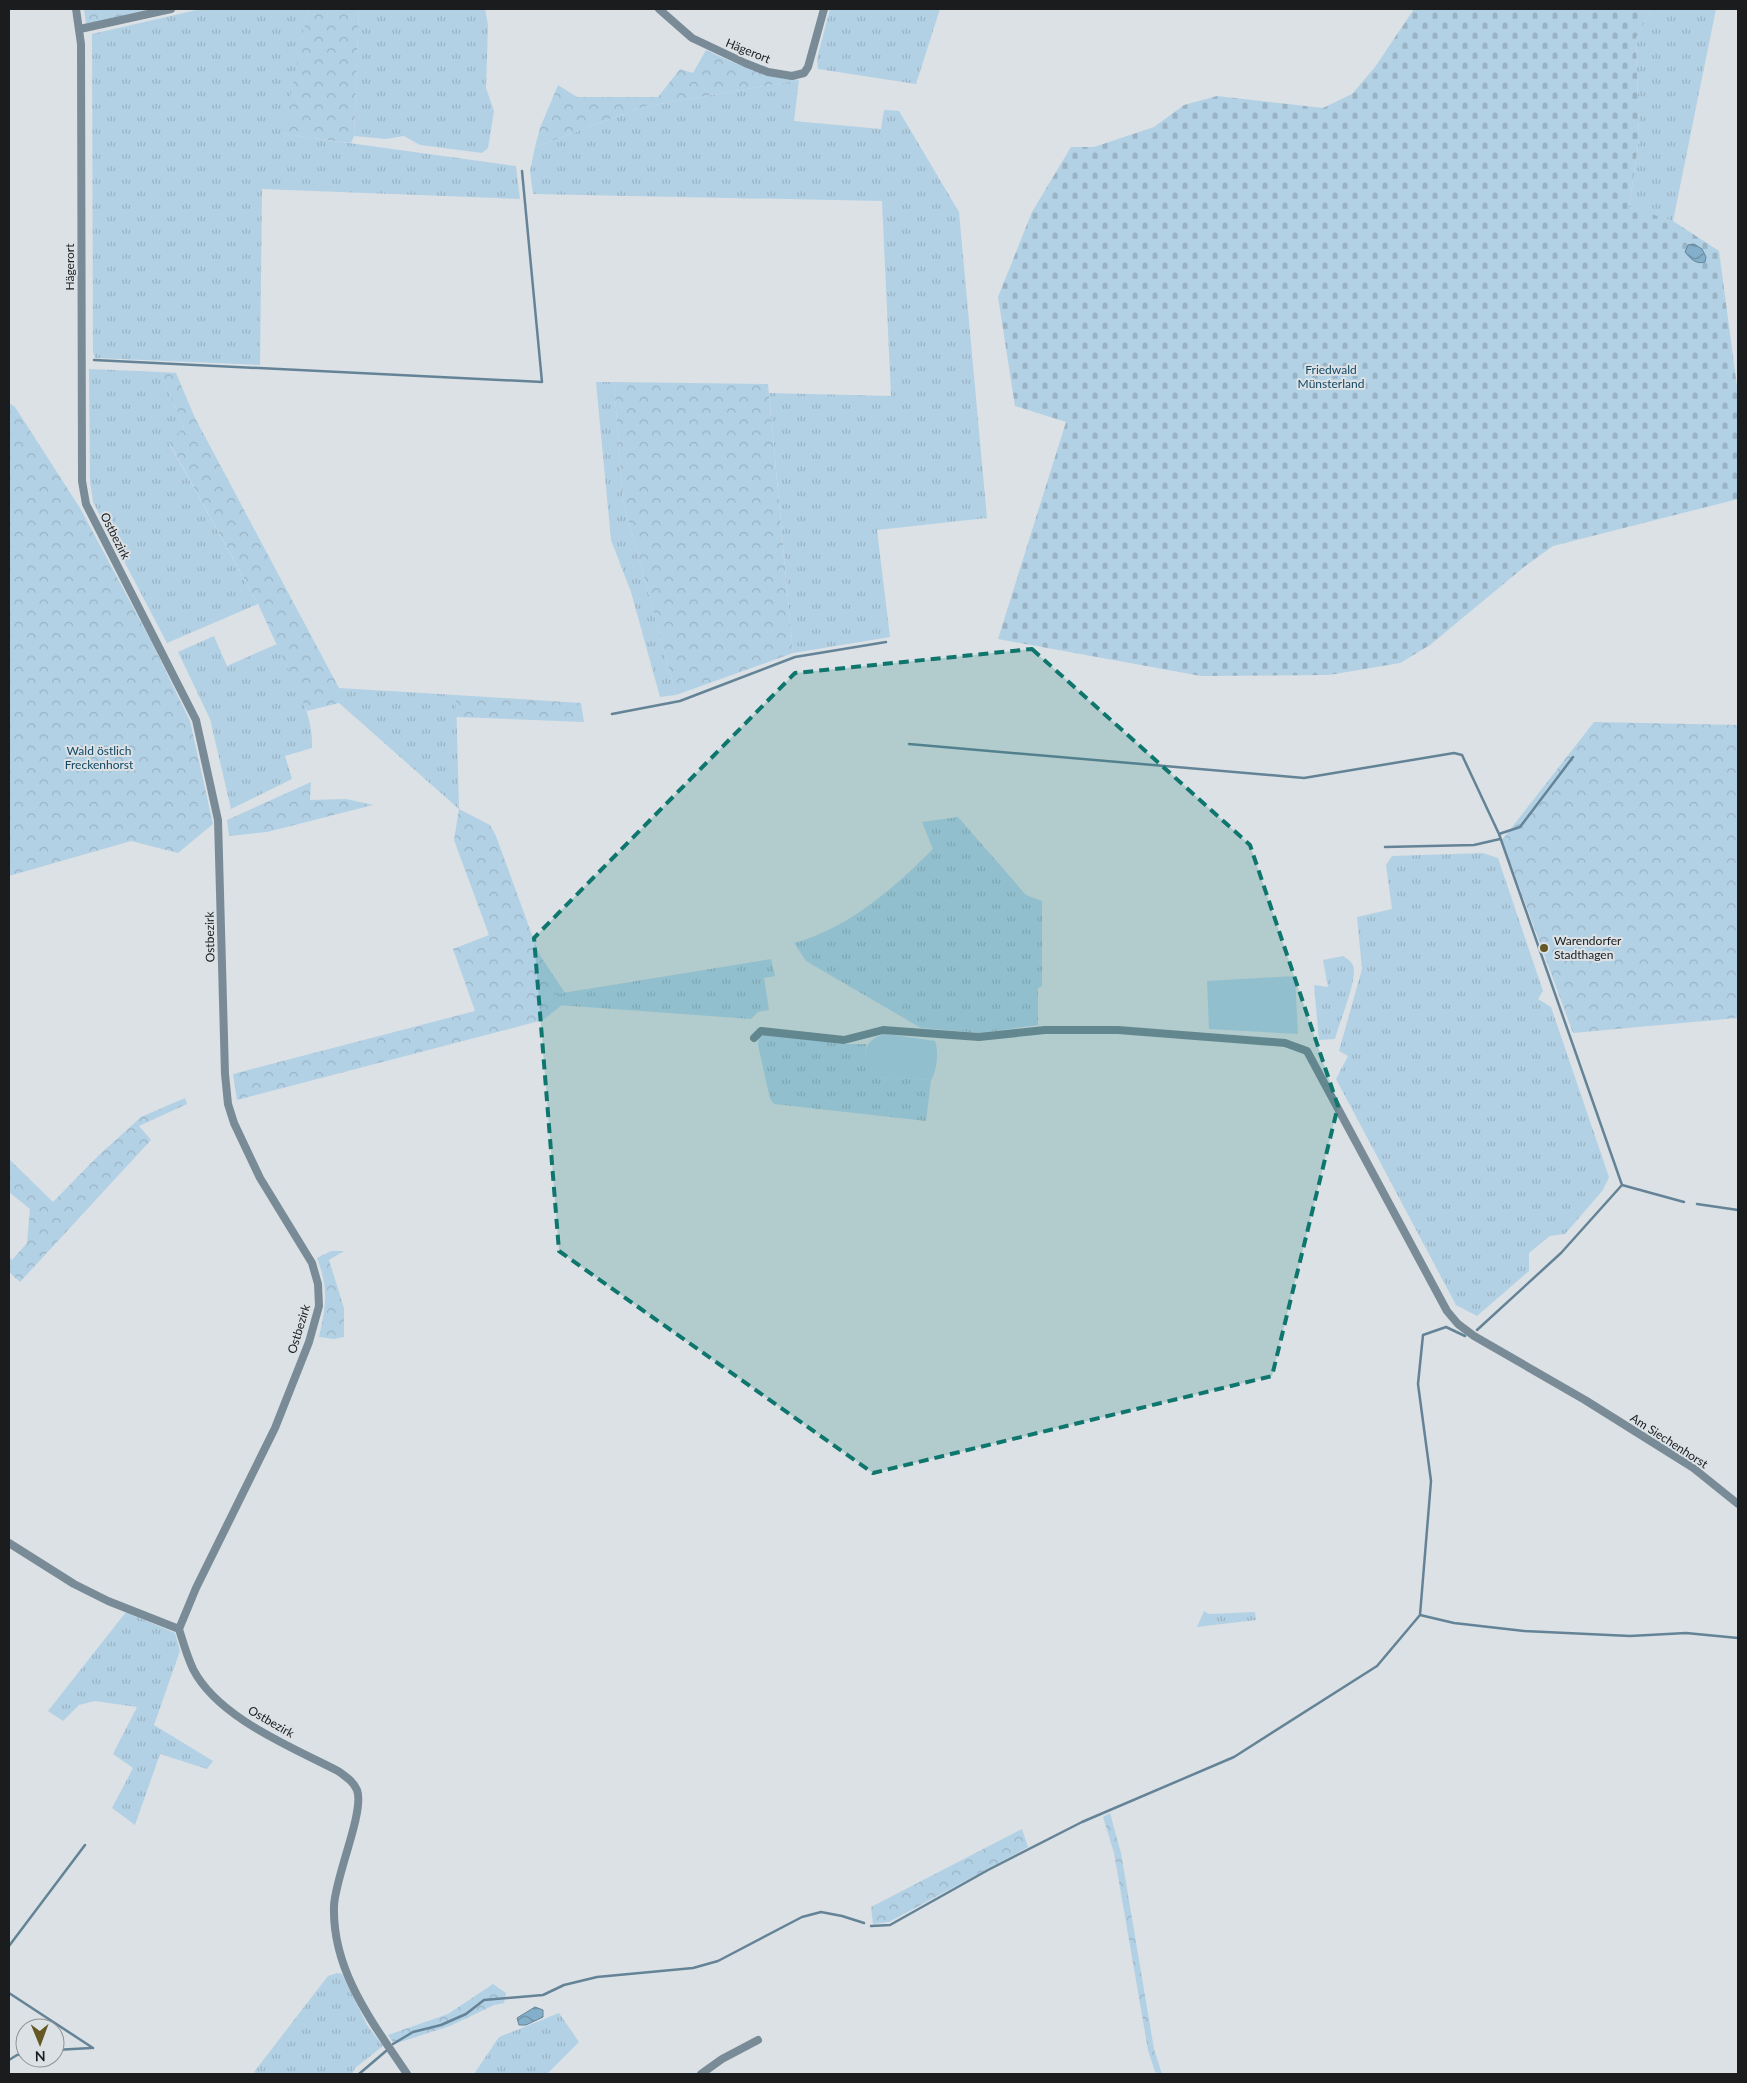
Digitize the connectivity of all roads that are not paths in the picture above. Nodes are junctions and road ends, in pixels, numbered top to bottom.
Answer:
1 (76, 9) edge
2 (171, 9) edge
3 (659, 9) edge
4 (824, 9) edge
5 (80, 29) junction
6 (86, 504) joint
7 (754, 1038) dead end
8 (1738, 1504) edge
9 (9, 1543) edge
10 (180, 1629) junction
11 (758, 2040) dead end
12 (408, 2074) edge
13 (701, 2074) edge

1 - 5 street, Hägerort
2 - 5 street
3 - 4 street, Hägerort
5 - 6 street, Hägerort
6 - 10 street, Ostbezirk
7 - 8 street, Am Siechenhorst
9 - 10 street
10 - 12 street, Ostbezirk
11 - 13 street

